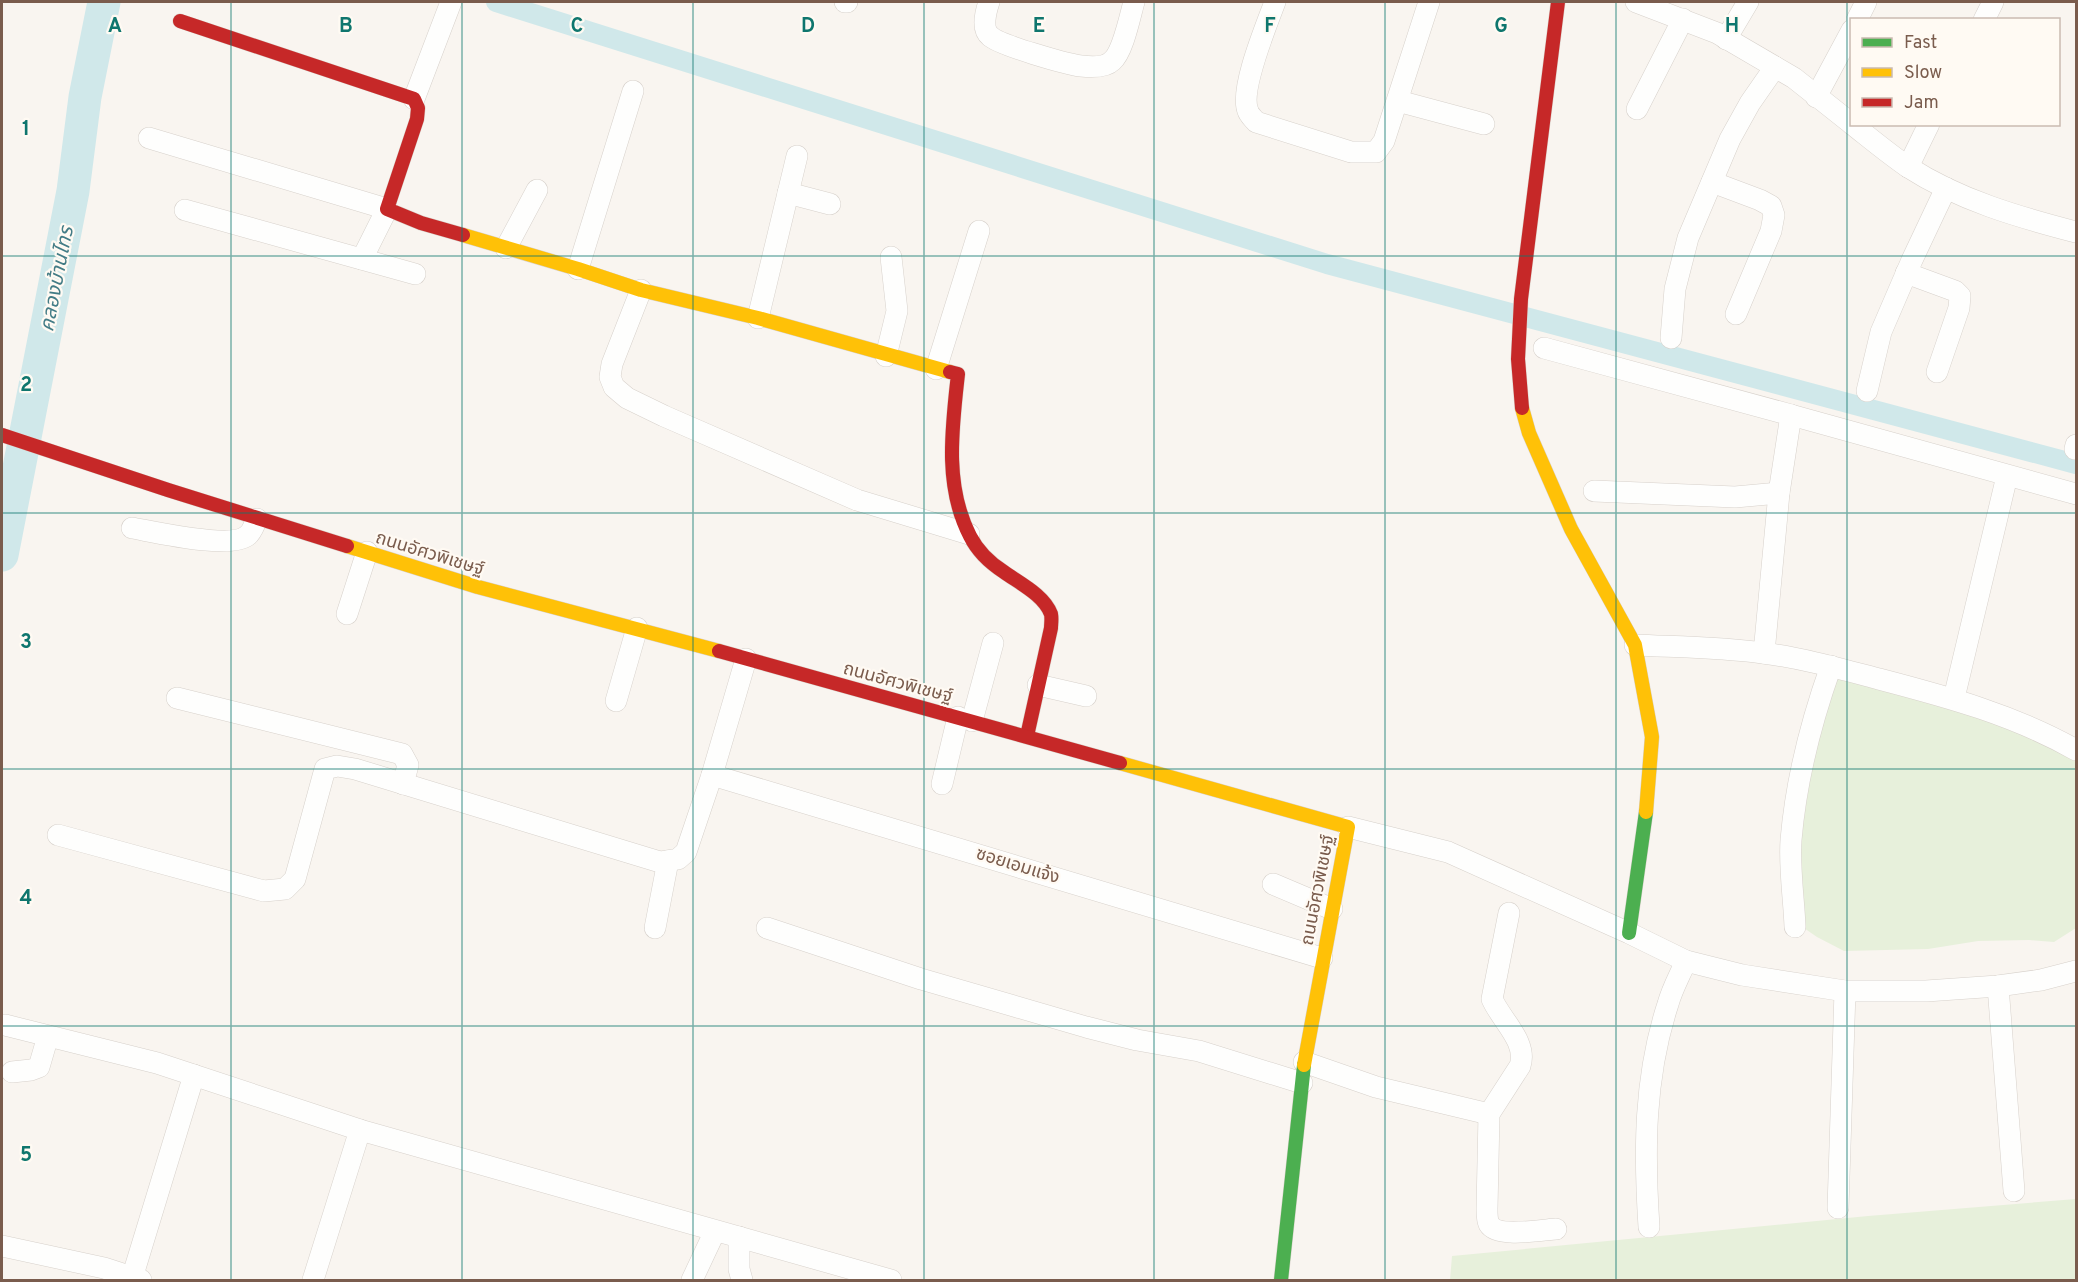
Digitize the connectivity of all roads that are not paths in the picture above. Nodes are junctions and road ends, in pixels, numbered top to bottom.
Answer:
1 (989, 2) edge
2 (1134, 2) edge
3 (1275, 2) edge
4 (1429, 2) edge
5 (1558, 2) edge
6 (1636, 2) edge
7 (1748, 2) edge
8 (1866, 2) edge
9 (1993, 2) edge
10 (450, 4) edge
11 (1858, 18) edge
12 (1985, 18) edge
13 (1683, 19) junction
14 (180, 21) dead end
15 (1850, 32) edge
16 (1726, 39) junction
17 (1774, 67) junction
18 (633, 91) dead end
19 (1816, 97) junction
20 (414, 99) junction
21 (1398, 101) junction
22 (1637, 109) dead end
23 (1850, 122) edge
24 (1484, 124) dead end
25 (1855, 126) edge
26 (1928, 126) edge
27 (149, 138) dead end
28 (797, 156) dead end
29 (1908, 167) junction
30 (1712, 182) junction
31 (1946, 188) junction
32 (537, 190) dead end
33 (788, 193) junction
34 (830, 204) dead end
35 (387, 209) junction
36 (184, 210) dead end
37 (979, 231) dead end
38 (2076, 232) edge
39 (506, 248) junction
40 (891, 257) dead end
41 (362, 259) junction
42 (578, 269) junction
43 (1906, 273) junction
44 (415, 274) dead end
45 (641, 290) junction
46 (1736, 314) dead end
47 (758, 318) junction
48 (1671, 338) dead end
49 (1544, 348) dead end
50 (886, 356) junction
51 (936, 369) junction
52 (1937, 372) dead end
53 (1867, 392) dead end
54 (1791, 415) junction
55 (2, 435) edge
56 (2007, 476) junction
57 (1594, 491) dead end
58 (1779, 493) junction
59 (2076, 495) edge
60 (257, 519) junction
61 (132, 528) dead end
62 (969, 534) junction
63 (367, 552) junction
64 (347, 614) dead end
65 (637, 628) junction
66 (993, 643) dead end
67 (1635, 645) junction
68 (1764, 653) junction
69 (746, 659) junction
70 (1831, 666) junction
71 (1038, 685) junction
72 (1086, 696) dead end
73 (177, 698) dead end
74 (1954, 698) junction
75 (616, 701) dead end
76 (965, 719) junction
77 (1027, 736) junction
78 (2076, 750) edge
79 (712, 775) junction
80 (403, 784) junction
81 (942, 784) dead end
82 (1348, 827) junction
83 (58, 835) dead end
84 (668, 861) junction
85 (1273, 884) dead end
86 (1332, 909) junction
87 (1509, 913) dead end
88 (1795, 927) dead end
89 (656, 928) dead end
90 (767, 928) dead end
91 (1629, 933) junction
92 (1322, 958) junction
93 (1686, 961) junction
94 (2076, 971) edge
95 (1998, 986) junction
96 (1845, 991) junction
97 (5, 1025) dead end
98 (48, 1036) junction
99 (1304, 1062) junction
100 (12, 1072) dead end
101 (194, 1076) junction
102 (1302, 1083) junction
103 (1489, 1114) junction
104 (360, 1130) junction
105 (2014, 1191) dead end
106 (1838, 1208) dead end
107 (1649, 1227) dead end
108 (1556, 1229) dead end
109 (716, 1231) junction
110 (739, 1237) junction
111 (2, 1246) edge
112 (137, 1279) edge
113 (313, 1281) edge
114 (692, 1281) edge
115 (742, 1281) edge
116 (891, 1281) edge
117 (1281, 1281) edge

1 - 2 street
3 - 21 street
4 - 21 street
5 - 67 street
6 - 13 street
7 - 16 street
8 - 11 street
9 - 12 street
10 - 20 street
13 - 16 street
13 - 22 street
14 - 20 street
15 - 19 street
16 - 17 street
17 - 19 street
17 - 30 street
18 - 42 street
19 - 23 street
20 - 35 street
21 - 24 street
25 - 29 street
26 - 29 street
27 - 35 street
28 - 33 street
29 - 31 street
30 - 46 street
30 - 48 street
31 - 38 street
31 - 43 street
32 - 39 street
33 - 34 street
33 - 47 street
35 - 39 street
35 - 41 street
36 - 41 street
37 - 51 street
39 - 42 street
40 - 50 street
41 - 44 street
42 - 45 street
43 - 52 street
43 - 53 street
45 - 47 street
45 - 62 street
47 - 50 street
49 - 54 street
50 - 51 street
51 - 62 street
54 - 56 street
54 - 58 street
55 - 60 street, ถนนอัศวพิเชษฐ์
56 - 59 street
56 - 74 street
57 - 58 street
58 - 68 street
60 - 61 street
60 - 63 street, ถนนอัศวพิเชษฐ์
62 - 71 street
63 - 64 street
63 - 65 street, ถนนอัศวพิเชษฐ์
65 - 69 street, ถนนอัศวพิเชษฐ์
65 - 75 street
66 - 76 street
67 - 68 street
67 - 91 street
68 - 70 street
69 - 76 street, ถนนอัศวพิเชษฐ์
69 - 79 street
70 - 74 street
70 - 88 street
71 - 72 street
71 - 77 street
73 - 80 street
74 - 78 street
76 - 77 street, ถนนอัศวพิเชษฐ์
76 - 81 street
77 - 82 street, ถนนอัศวพิเชษฐ์
79 - 84 street
79 - 92 street, ซอยเอมแจ้ง
80 - 83 street
80 - 84 street
82 - 86 street, ถนนอัศวพิเชษฐ์
82 - 91 street
84 - 89 street
85 - 86 street
86 - 92 street, ถนนอัศวพิเชษฐ์
87 - 103 street
90 - 102 street
91 - 93 street
92 - 99 street, ถนนอัศวพิเชษฐ์
93 - 96 street
93 - 107 street
94 - 95 street
95 - 96 street
95 - 105 street
96 - 106 street
97 - 98 street
98 - 100 street
98 - 101 street
99 - 102 street, ถนนอัศวพิเชษฐ์
99 - 103 street
101 - 104 street
101 - 112 street
102 - 117 street, ถนนอัศวพิเชษฐ์
103 - 108 street
104 - 109 street
104 - 113 street
109 - 110 street
109 - 114 street
110 - 115 street
110 - 116 street
111 - 112 street

